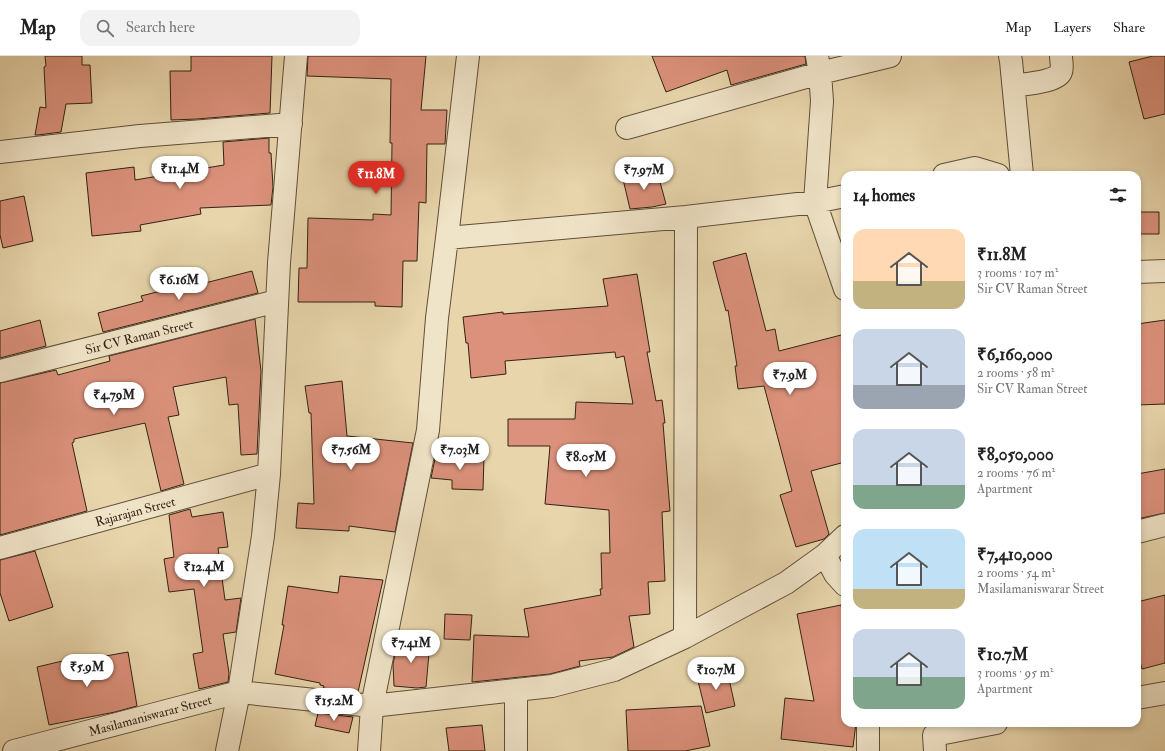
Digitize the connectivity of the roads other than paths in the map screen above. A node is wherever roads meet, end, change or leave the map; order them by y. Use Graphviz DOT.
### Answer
graph roads {
  1 [pos="296,56"];
  2 [pos="468,56"];
  3 [pos="890,56"];
  4 [pos="1010,56"];
  5 [pos="1061,56"];
  6 [pos="819,65"];
  7 [pos="1014,86"];
  8 [pos="291,124"];
  9 [pos="627,128"];
  10 [pos="0,152"];
  11 [pos="962,171"];
  12 [pos="985,171"];
  13 [pos="1022,171"];
  14 [pos="841,197"];
  15 [pos="816,202"];
  16 [pos="686,217"];
  17 [pos="448,238"];
  18 [pos="1165,271"];
  19 [pos="1141,272"];
  20 [pos="841,277"];
  21 [pos="277,301"];
  22 [pos="0,371"];
  23 [pos="269,474"];
  24 [pos="1165,525"];
  25 [pos="1141,531"];
  26 [pos="841,540"];
  27 [pos="0,548"];
  28 [pos="825,555"];
  29 [pos="841,581"];
  30 [pos="685,636"];
  31 [pos="516,690"];
  32 [pos="239,692"];
  33 [pos="1165,693"];
  34 [pos="1141,697"];
  35 [pos="372,706"];
  36 [pos="868,727"];
  37 [pos="973,727"];
  38 [pos="14,751"];
  39 [pos="227,751"];
  40 [pos="369,751"];
  41 [pos="516,751"];
  42 [pos="868,751"];
  43 [pos="935,751"];
  1 -- 8 [label="street"];
  2 -- 17 [label="street"];
  3 -- 6 [label="street"];
  4 -- 7 [label="street"];
  5 -- 7 [label="street"];
  6 -- 9 [label="street"];
  6 -- 15 [label="street"];
  7 -- 13 [label="street"];
  8 -- 10 [label="street"];
  8 -- 21 [label="street"];
  11 -- 12 [label="street"];
  14 -- 15 [label="street"];
  15 -- 16 [label="street"];
  15 -- 20 [label="street"];
  16 -- 17 [label="street"];
  16 -- 30 [label="street"];
  17 -- 35 [label="street"];
  18 -- 19 [label="street"];
  21 -- 22 [label="street, Sir CV Raman Street"];
  21 -- 23 [label="street"];
  23 -- 27 [label="street, Rajarajan Street"];
  23 -- 32 [label="street"];
  24 -- 25 [label="street"];
  26 -- 28 [label="street"];
  28 -- 29 [label="street"];
  28 -- 30 [label="street"];
  30 -- 31 [label="street"];
  31 -- 35 [label="street"];
  31 -- 41 [label="street"];
  32 -- 35 [label="street"];
  32 -- 38 [label="street, Masilamaniswarar Street"];
  32 -- 39 [label="street"];
  33 -- 34 [label="street"];
  35 -- 40 [label="street"];
  36 -- 42 [label="street"];
  37 -- 43 [label="street"];
}
